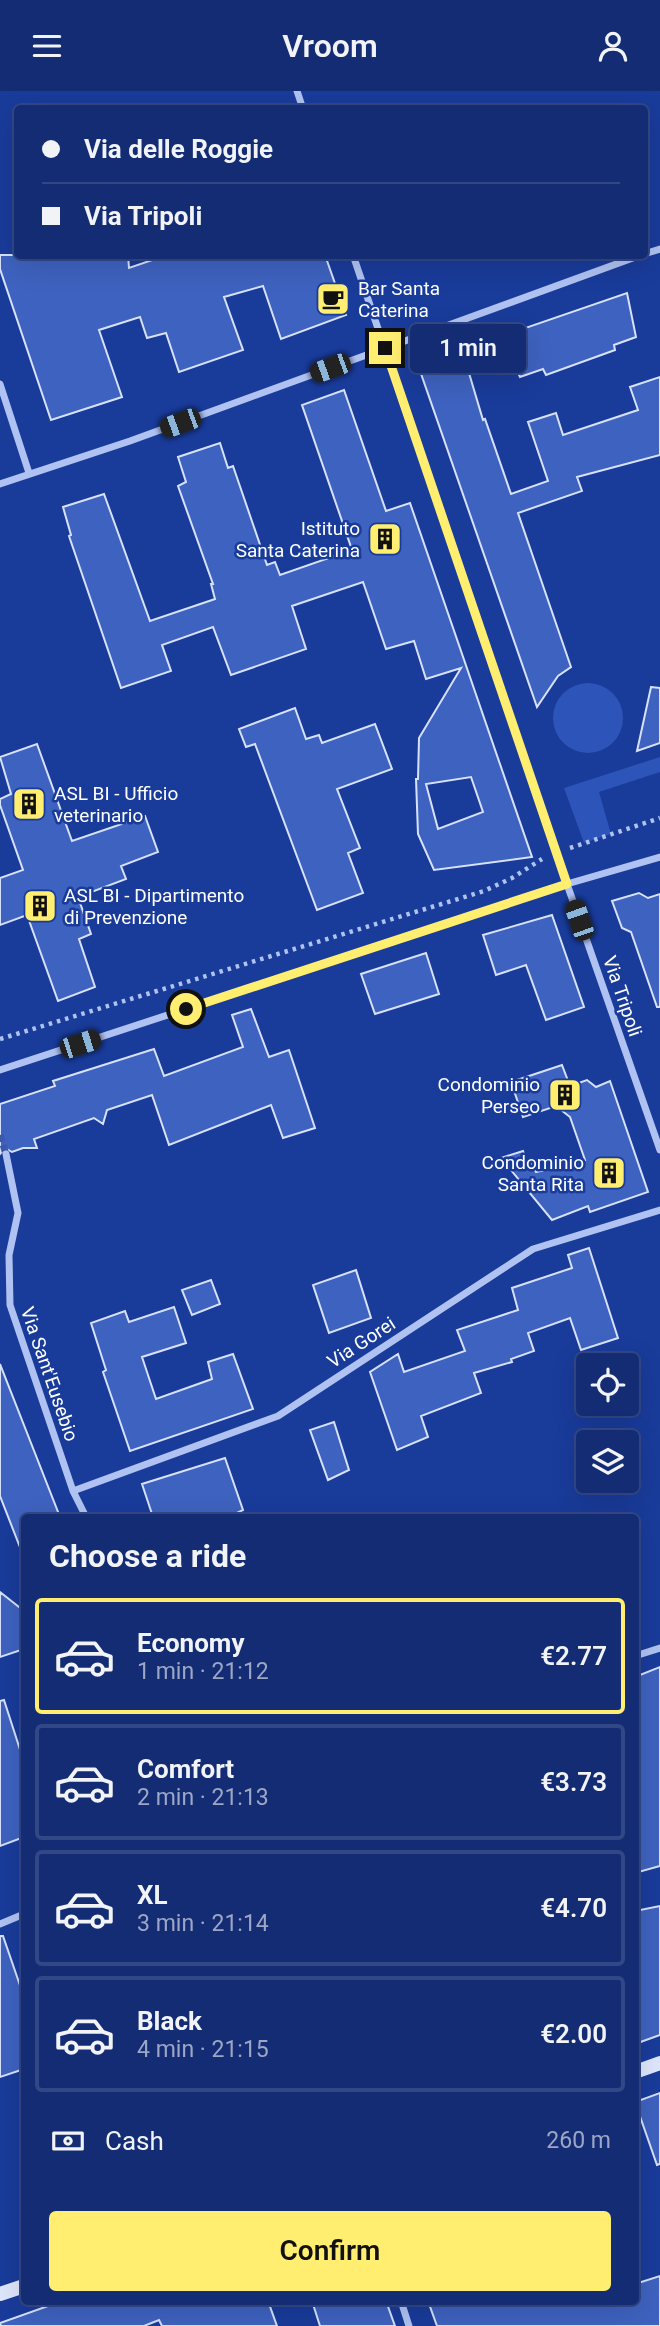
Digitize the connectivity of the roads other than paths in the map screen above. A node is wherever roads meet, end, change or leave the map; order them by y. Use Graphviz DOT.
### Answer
graph roads {
  1 [pos="354,259"];
  2 [pos="632,259"];
  3 [pos="385,348"];
  4 [pos="0,384"];
  5 [pos="29,473"];
  6 [pos="0,484"];
  7 [pos="660,857"];
  8 [pos="567,884"];
  9 [pos="0,1070"];
  10 [pos="660,1150"];
  11 [pos="6,1154"];
  12 [pos="660,1210"];
  13 [pos="73,1492"];
  14 [pos="84,1514"];
  15 [pos="660,1648"];
  16 [pos="639,1655"];
  17 [pos="21,1915"];
  18 [pos="0,1924"];
  19 [pos="660,2063"];
  20 [pos="639,2070"];
  21 [pos="21,2287"];
  22 [pos="0,2294"];
  23 [pos="402,2305"];
  24 [pos="410,2326"];
  1 -- 3 [label="street, Via Tripoli"];
  2 -- 3 [label="street"];
  3 -- 5 [label="street"];
  3 -- 8 [label="street, Via Tripoli"];
  4 -- 5 [label="street"];
  5 -- 6 [label="street"];
  7 -- 8 [label="street"];
  8 -- 9 [label="street"];
  8 -- 10 [label="street, Via Tripoli"];
  11 -- 13 [label="street, Via Sant'Eusebio"];
  12 -- 13 [label="street, Via Gorei"];
  13 -- 14 [label="street, Via Sant'Eusebio"];
  15 -- 16 [label="street"];
  17 -- 18 [label="street"];
  19 -- 20 [label="street"];
  21 -- 22 [label="street"];
  23 -- 24 [label="street"];
}
